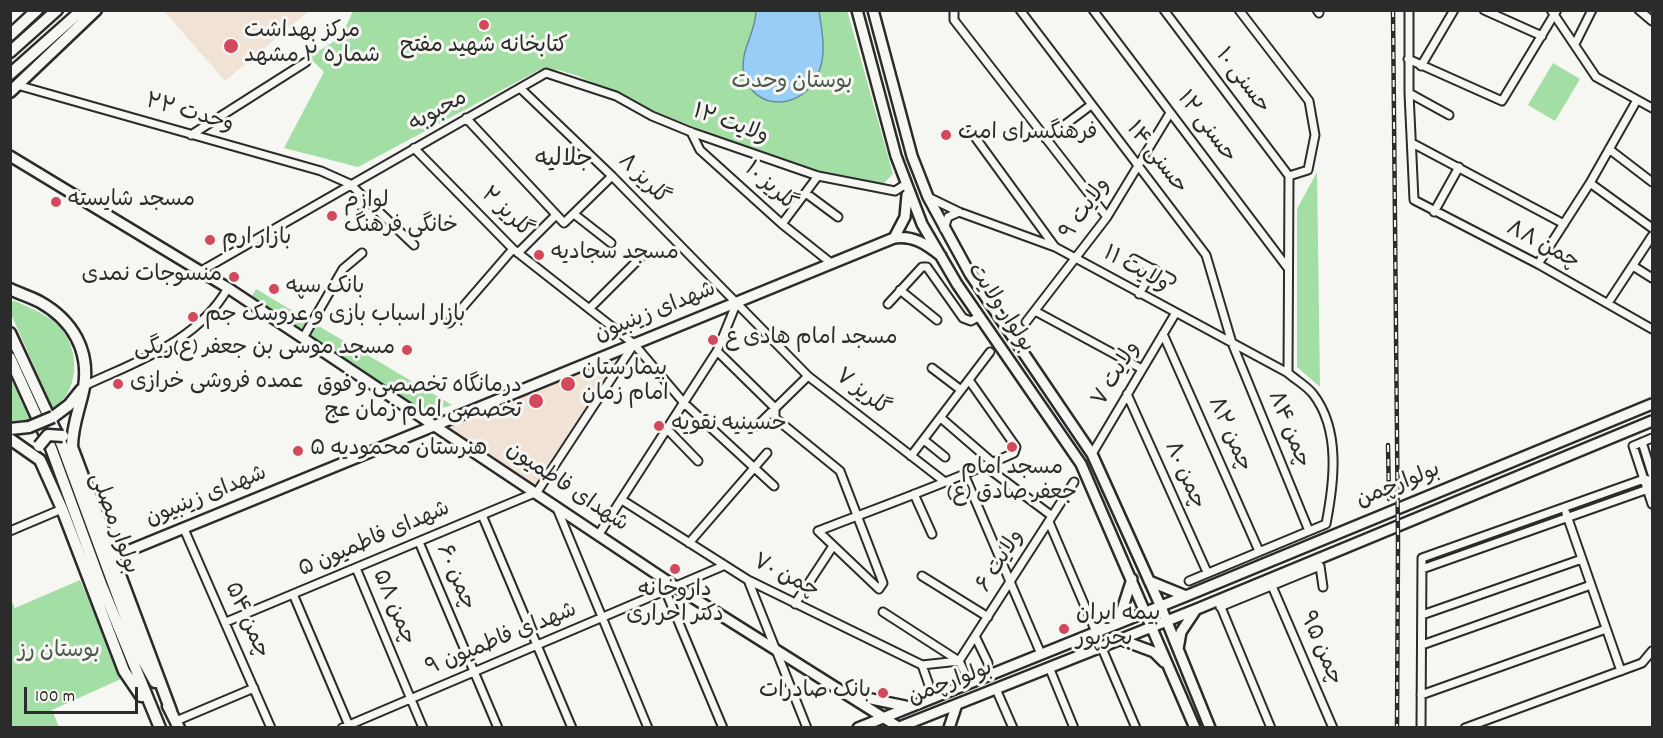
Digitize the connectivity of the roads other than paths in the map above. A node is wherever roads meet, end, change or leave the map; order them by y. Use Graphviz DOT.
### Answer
graph roads {
  1 [pos="37,10"];
  2 [pos="57,10"];
  3 [pos="82,10"];
  4 [pos="96,10"];
  5 [pos="857,10"];
  6 [pos="873,10"];
  7 [pos="954,10"];
  8 [pos="1020,10"];
  9 [pos="1093,10"];
  10 [pos="1164,10"];
  11 [pos="1239,10"];
  12 [pos="1409,10"];
  13 [pos="1454,10"];
  14 [pos="1484,10"];
  15 [pos="1592,10"];
  16 [pos="1639,10"];
  17 [pos="1554,12"];
  18 [pos="1653,21"];
  19 [pos="10,35"];
  20 [pos="1542,36"];
  21 [pos="1575,44"];
  22 [pos="10,52"];
  23 [pos="1408,59"];
  24 [pos="306,62"];
  25 [pos="1421,66"];
  26 [pos="546,73"];
  27 [pos="10,74"];
  28 [pos="14,88"];
  29 [pos="520,88"];
  30 [pos="1409,93"];
  31 [pos="1637,100"];
  32 [pos="1091,105"];
  33 [pos="1653,108"];
  34 [pos="1170,113"];
  35 [pos="1449,115"];
  36 [pos="466,118"];
  37 [pos="691,132"];
  38 [pos="972,134"];
  39 [pos="191,135"];
  40 [pos="1047,139"];
  41 [pos="1412,143"];
  42 [pos="414,148"];
  43 [pos="1609,149"];
  44 [pos="12,159"];
  45 [pos="1138,166"];
  46 [pos="1459,167"];
  47 [pos="612,176"];
  48 [pos="818,176"];
  49 [pos="1289,176"];
  50 [pos="1653,182"];
  51 [pos="1590,183"];
  52 [pos="350,184"];
  53 [pos="906,184"];
  54 [pos="807,194"];
  55 [pos="928,197"];
  56 [pos="958,212"];
  57 [pos="1434,212"];
  58 [pos="574,214"];
  59 [pos="556,215"];
  60 [pos="838,217"];
  61 [pos="1107,217"];
  62 [pos="782,224"];
  63 [pos="1564,224"];
  64 [pos="1653,228"];
  65 [pos="944,231"];
  66 [pos="1653,236"];
  67 [pos="894,238"];
  68 [pos="611,243"];
  69 [pos="414,245"];
  70 [pos="1055,247"];
  71 [pos="516,251"];
  72 [pos="362,253"];
  73 [pos="941,256"];
  74 [pos="640,258"];
  75 [pos="1076,259"];
  76 [pos="1134,259"];
  77 [pos="831,263"];
  78 [pos="1538,264"];
  79 [pos="1633,266"];
  80 [pos="1287,267"];
  81 [pos="1154,269"];
  82 [pos="201,271"];
  83 [pos="1653,278"];
  84 [pos="1171,279"];
  85 [pos="228,288"];
  86 [pos="10,289"];
  87 [pos="900,290"];
  88 [pos="1139,294"];
  89 [pos="736,302"];
  90 [pos="1608,303"];
  91 [pos="888,304"];
  92 [pos="590,308"];
  93 [pos="1035,311"];
  94 [pos="1175,314"];
  95 [pos="980,316"];
  96 [pos="937,320"];
  97 [pos="1026,322"];
  98 [pos="449,323"];
  99 [pos="1653,328"];
  100 [pos="10,333"];
  101 [pos="1163,334"];
  102 [pos="303,338"];
  103 [pos="1232,343"];
  104 [pos="634,344"];
  105 [pos="717,351"];
  106 [pos="990,352"];
  107 [pos="10,358"];
  108 [pos="932,368"];
  109 [pos="1142,369"];
  110 [pos="1288,373"];
  111 [pos="808,376"];
  112 [pos="969,380"];
  113 [pos="84,386"];
  114 [pos="961,390"];
  115 [pos="1127,394"];
  116 [pos="684,403"];
  117 [pos="1653,404"];
  118 [pos="775,408"];
  119 [pos="941,418"];
  120 [pos="1653,421"];
  121 [pos="434,426"];
  122 [pos="757,426"];
  123 [pos="10,429"];
  124 [pos="668,430"];
  125 [pos="1653,438"];
  126 [pos="10,439"];
  127 [pos="924,440"];
  128 [pos="1642,442"];
  129 [pos="72,447"];
  130 [pos="767,453"];
  131 [pos="1092,454"];
  132 [pos="911,456"];
  133 [pos="945,457"];
  134 [pos="40,460"];
  135 [pos="698,461"];
  136 [pos="993,463"];
  137 [pos="985,466"];
  138 [pos="754,468"];
  139 [pos="964,474"];
  140 [pos="1653,474"];
  141 [pos="1644,480"];
  142 [pos="945,482"];
  143 [pos="1074,482"];
  144 [pos="1651,485"];
  145 [pos="774,486"];
  146 [pos="537,492"];
  147 [pos="914,494"];
  148 [pos="622,500"];
  149 [pos="555,504"];
  150 [pos="1653,504"];
  151 [pos="1564,508"];
  152 [pos="62,509"];
  153 [pos="482,515"];
  154 [pos="858,516"];
  155 [pos="1568,517"];
  156 [pos="1050,519"];
  157 [pos="184,529"];
  158 [pos="10,531"];
  159 [pos="1309,531"];
  160 [pos="599,534"];
  161 [pos="932,534"];
  162 [pos="419,542"];
  163 [pos="689,543"];
  164 [pos="833,546"];
  165 [pos="1259,551"];
  166 [pos="113,557"];
  167 [pos="1582,559"];
  168 [pos="723,566"];
  169 [pos="356,568"];
  170 [pos="1422,569"];
  171 [pos="1207,572"];
  172 [pos="922,576"];
  173 [pos="1132,579"];
  174 [pos="748,580"];
  175 [pos="1149,581"];
  176 [pos="1189,581"];
  177 [pos="1010,582"];
  178 [pos="1591,585"];
  179 [pos="1272,586"];
  180 [pos="676,587"];
  181 [pos="1323,587"];
  182 [pos="666,591"];
  183 [pos="293,594"];
  184 [pos="1186,596"];
  185 [pos="1219,603"];
  186 [pos="795,604"];
  187 [pos="1161,607"];
  188 [pos="1197,609"];
  189 [pos="883,612"];
  190 [pos="1145,613"];
  191 [pos="1422,615"];
  192 [pos="988,617"];
  193 [pos="602,619"];
  194 [pos="1166,621"];
  195 [pos="226,622"];
  196 [pos="1150,626"];
  197 [pos="1106,628"];
  198 [pos="1606,629"];
  199 [pos="1096,632"];
  200 [pos="976,638"];
  201 [pos="1119,639"];
  202 [pos="538,645"];
  203 [pos="1422,645"];
  204 [pos="1101,646"];
  205 [pos="776,648"];
  206 [pos="1178,650"];
  207 [pos="1653,651"];
  208 [pos="1041,654"];
  209 [pos="959,661"];
  210 [pos="988,663"];
  211 [pos="922,665"];
  212 [pos="1168,665"];
  213 [pos="1049,667"];
  214 [pos="474,671"];
  215 [pos="964,671"];
  216 [pos="1621,671"];
  217 [pos="929,684"];
  218 [pos="254,688"];
  219 [pos="996,689"];
  220 [pos="845,691"];
  221 [pos="1421,695"];
  222 [pos="411,698"];
  223 [pos="957,704"];
  224 [pos="910,707"];
  225 [pos="884,717"];
  226 [pos="175,720"];
  227 [pos="157,722"];
  228 [pos="347,726"];
  229 [pos="898,727"];
  230 [pos="271,728"];
  231 [pos="423,728"];
  232 [pos="498,728"];
  233 [pos="572,728"];
  234 [pos="648,728"];
  235 [pos="723,728"];
  236 [pos="807,728"];
  237 [pos="858,728"];
  238 [pos="949,728"];
  239 [pos="1012,728"];
  240 [pos="1074,728"];
  241 [pos="1136,728"];
  242 [pos="1195,728"];
  243 [pos="1210,728"];
  244 [pos="1271,728"];
  245 [pos="1333,728"];
  246 [pos="1421,728"];
  247 [pos="1465,728"];
  1 -- 19 [label="main road"];
  2 -- 22 [label="main road"];
  3 -- 27 [label="main road"];
  4 -- 28 [label="main road"];
  5 -- 53 [label="main road, بولوار ولایت"];
  6 -- 55 [label="main road, بولوار ولایت"];
  7 -- 40 [label="street"];
  8 -- 32 [label="street, حسنی ۱۴"];
  9 -- 34 [label="street, حسنی ۱۲"];
  10 -- 49 [label="street, حسنی ۱۰"];
  11 -- 49 [label="street"];
  12 -- 23 [label="street"];
  13 -- 25 [label="street"];
  14 -- 20 [label="street"];
  15 -- 21 [label="street"];
  16 -- 18 [label="street"];
  17 -- 20 [label="street"];
  17 -- 21 [label="street"];
  20 -- 25 [label="street"];
  21 -- 31 [label="street"];
  23 -- 25 [label="street"];
  23 -- 30 [label="street"];
  24 -- 39 [label="street"];
  26 -- 29 [label="street, محبوبه"];
  26 -- 37 [label="street, ولایت ۱۲"];
  28 -- 39 [label="street, وحدت ۲۲"];
  29 -- 36 [label="street, محبوبه"];
  29 -- 47 [label="street, گلریز ۸"];
  30 -- 35 [label="street"];
  30 -- 41 [label="street"];
  31 -- 33 [label="street"];
  31 -- 43 [label="street"];
  32 -- 40 [label="street"];
  32 -- 45 [label="street, حسنی ۱۴"];
  34 -- 45 [label="street, ولایت ۹"];
  34 -- 80 [label="street, حسنی ۱۲"];
  36 -- 42 [label="street, محبوبه"];
  36 -- 59 [label="street"];
  37 -- 48 [label="street, ولایت ۱۲"];
  37 -- 62 [label="street, گلریز ۱۰"];
  38 -- 70 [label="street"];
  39 -- 52 [label="street, وحدت ۲۲"];
  40 -- 61 [label="street"];
  41 -- 46 [label="street"];
  41 -- 57 [label="street, چمن ۸۸"];
  42 -- 52 [label="street, محبوبه"];
  42 -- 71 [label="street, گلریز ۲"];
  43 -- 50 [label="street"];
  43 -- 51 [label="street"];
  44 -- 82 [label="main road, شهدای فاطمیون"];
  45 -- 61 [label="street, ولایت ۹"];
  45 -- 103 [label="street, حسنی ۱۴"];
  46 -- 57 [label="street"];
  46 -- 63 [label="street"];
  47 -- 58 [label="street"];
  47 -- 89 [label="street, گلریز ۸"];
  48 -- 53 [label="street, ولایت ۱۲"];
  48 -- 54 [label="street"];
  49 -- 80 [label="street"];
  51 -- 63 [label="street"];
  51 -- 64 [label="street"];
  52 -- 69 [label="street, وحدت ۲۲"];
  52 -- 82 [label="street, محبوبه"];
  53 -- 67 [label="main road"];
  53 -- 73 [label="main road, بولوار ولایت"];
  54 -- 60 [label="street"];
  54 -- 62 [label="street"];
  55 -- 56 [label="street, ولایت ۱۱"];
  55 -- 65 [label="main road, بولوار ولایت"];
  56 -- 65 [label="street"];
  56 -- 70 [label="street, ولایت ۱۱"];
  57 -- 78 [label="street, چمن ۸۸"];
  58 -- 59 [label="street"];
  58 -- 68 [label="street"];
  59 -- 71 [label="street"];
  61 -- 75 [label="street, ولایت ۹"];
  62 -- 77 [label="street, گلریز ۱۰"];
  63 -- 78 [label="street"];
  65 -- 131 [label="main road, بولوار ولایت"];
  66 -- 79 [label="street"];
  67 -- 73 [label="main road"];
  67 -- 77 [label="main road, شهدای زینبیون"];
  70 -- 75 [label="street, ولایت ۱۱"];
  71 -- 92 [label="street, گلریز ۲"];
  71 -- 98 [label="street"];
  72 -- 102 [label="street"];
  73 -- 95 [label="main road, بولوار ولایت"];
  74 -- 92 [label="street"];
  75 -- 88 [label="street, ولایت ۱۱"];
  75 -- 93 [label="street, ولایت ۹"];
  76 -- 81 [label="street"];
  77 -- 89 [label="main road, شهدای زینبیون"];
  78 -- 90 [label="street, چمن ۸۸"];
  79 -- 83 [label="street"];
  79 -- 90 [label="street"];
  80 -- 110 [label="street"];
  81 -- 84 [label="street"];
  81 -- 88 [label="street"];
  82 -- 85 [label="main road, شهدای فاطمیون"];
  85 -- 102 [label="main road, شهدای فاطمیون"];
  85 -- 113 [label="street"];
  86 -- 113 [label="main road"];
  87 -- 91 [label="street"];
  87 -- 95 [label="street"];
  87 -- 96 [label="street"];
  88 -- 94 [label="street, ولایت ۱۱"];
  89 -- 104 [label="main road, شهدای زینبیون"];
  89 -- 105 [label="street"];
  89 -- 111 [label="street, گلریز ۷"];
  90 -- 99 [label="street, چمن ۸۸"];
  92 -- 104 [label="street, گلریز ۲"];
  93 -- 97 [label="street, ولایت ۹"];
  93 -- 109 [label="street"];
  94 -- 101 [label="street, ولایت ۷"];
  94 -- 103 [label="street, ولایت ۱۱"];
  95 -- 173 [label="main road, بولوار ولایت"];
  100 -- 226 [label="main road, بولوار مصلی"];
  101 -- 109 [label="street, ولایت ۷"];
  101 -- 165 [label="street, چمن ۸۲"];
  102 -- 121 [label="main road, شهدای فاطمیون"];
  103 -- 110 [label="street, ولایت ۱۱"];
  103 -- 159 [label="street, چمن ۸۴"];
  104 -- 116 [label="street, گلریز ۲"];
  104 -- 121 [label="main road, شهدای زینبیون"];
  104 -- 146 [label="street"];
  105 -- 116 [label="street"];
  105 -- 118 [label="street"];
  106 -- 112 [label="street"];
  107 -- 227 [label="main road, بولوار مصلی"];
  108 -- 114 [label="street"];
  109 -- 115 [label="street, ولایت ۷"];
  110 -- 159 [label="street, ولایت ۱۱"];
  111 -- 118 [label="street"];
  111 -- 132 [label="street, گلریز ۷"];
  112 -- 114 [label="street"];
  112 -- 136 [label="street"];
  113 -- 123 [label="main road, bridge"];
  113 -- 129 [label="main road"];
  114 -- 119 [label="street"];
  115 -- 131 [label="street, ولایت ۷"];
  115 -- 171 [label="street, چمن ۸۰"];
  116 -- 124 [label="street"];
  116 -- 138 [label="street, گلریز ۲"];
  117 -- 184 [label="main road, بولوارچمن"];
  118 -- 122 [label="street"];
  118 -- 154 [label="street"];
  119 -- 127 [label="street"];
  119 -- 136 [label="street"];
  120 -- 185 [label="main road, بولوارچمن"];
  121 -- 146 [label="main road, شهدای فاطمیون"];
  121 -- 157 [label="main road, شهدای زینبیون"];
  124 -- 135 [label="street"];
  124 -- 148 [label="street"];
  125 -- 128 [label="street"];
  126 -- 134 [label="main road"];
  127 -- 132 [label="street"];
  127 -- 133 [label="street"];
  128 -- 140 [label="street"];
  128 -- 141 [label="street"];
  129 -- 134 [label="main road, bridge"];
  129 -- 166 [label="main road"];
  130 -- 138 [label="street"];
  131 -- 175 [label="main road, بولوار ولایت"];
  132 -- 142 [label="street, گلریز ۷"];
  134 -- 152 [label="main road"];
  136 -- 137 [label="street"];
  137 -- 139 [label="street"];
  137 -- 156 [label="street"];
  138 -- 145 [label="street, گلریز ۲"];
  138 -- 163 [label="street"];
  139 -- 142 [label="street"];
  139 -- 177 [label="street"];
  141 -- 144 [label="street"];
  141 -- 151 [label="street"];
  142 -- 147 [label="street"];
  143 -- 156 [label="street, ولایت ۶"];
  144 -- 150 [label="street"];
  144 -- 155 [label="street"];
  146 -- 149 [label="main road, شهدای فاطمیون"];
  146 -- 153 [label="street, شهدای فاطمیون ۵"];
  147 -- 154 [label="street"];
  147 -- 161 [label="street"];
  148 -- 160 [label="street"];
  148 -- 163 [label="street, چمن ۷۰"];
  149 -- 160 [label="main road, شهدای فاطمیون"];
  149 -- 193 [label="street"];
  151 -- 155 [label="street"];
  151 -- 170 [label="street"];
  152 -- 158 [label="street"];
  152 -- 227 [label="main road"];
  153 -- 162 [label="street, شهدای فاطمیون ۵"];
  153 -- 202 [label="street"];
  154 -- 164 [label="street"];
  154 -- 164 [label="street"];
  155 -- 167 [label="street"];
  155 -- 170 [label="street"];
  156 -- 177 [label="street, ولایت ۶"];
  156 -- 199 [label="street"];
  157 -- 166 [label="main road, شهدای زینبیون"];
  157 -- 195 [label="street, چمن ۵۴"];
  159 -- 165 [label="street"];
  160 -- 180 [label="main road, شهدای فاطمیون"];
  162 -- 169 [label="street, شهدای فاطمیون ۵"];
  162 -- 214 [label="street, چمن ۶۰"];
  163 -- 168 [label="street, چمن ۷۰"];
  164 -- 186 [label="street"];
  165 -- 171 [label="street"];
  166 -- 226 [label="main road"];
  167 -- 178 [label="street"];
  167 -- 191 [label="street"];
  168 -- 174 [label="street, چمن ۷۰"];
  168 -- 180 [label="street, شهدای فاطمیون ۹"];
  169 -- 183 [label="street, شهدای فاطمیون ۵"];
  169 -- 222 [label="street, چمن ۵۸"];
  170 -- 191 [label="street"];
  171 -- 176 [label="street"];
  172 -- 192 [label="street"];
  173 -- 190 [label="main road, بولوار ولایت"];
  173 -- 197 [label="main road"];
  174 -- 186 [label="street, چمن ۷۰"];
  174 -- 205 [label="street"];
  175 -- 184 [label="main road"];
  175 -- 187 [label="main road, بولوار ولایت"];
  177 -- 192 [label="street, ولایت ۶"];
  177 -- 208 [label="street"];
  178 -- 198 [label="street"];
  178 -- 203 [label="street"];
  179 -- 181 [label="street"];
  179 -- 185 [label="street"];
  179 -- 245 [label="street, چمن ۹۵"];
  180 -- 182 [label="street, شهدای فاطمیون ۹"];
  180 -- 205 [label="main road, شهدای فاطمیون"];
  182 -- 193 [label="street, شهدای فاطمیون ۹"];
  182 -- 235 [label="street"];
  183 -- 195 [label="street, شهدای فاطمیون ۵"];
  183 -- 228 [label="street"];
  184 -- 187 [label="main road, بولوارچمن"];
  185 -- 188 [label="main road, بولوارچمن"];
  185 -- 244 [label="street"];
  186 -- 211 [label="street, چمن ۷۰"];
  187 -- 190 [label="main road, بولوارچمن"];
  187 -- 194 [label="main road, بولوار ولایت"];
  188 -- 194 [label="main road, بولوارچمن"];
  188 -- 206 [label="main road"];
  189 -- 209 [label="street"];
  190 -- 196 [label="main road, بولوار ولایت"];
  190 -- 197 [label="main road, بولوارچمن"];
  191 -- 203 [label="street"];
  192 -- 200 [label="street, ولایت ۶"];
  193 -- 202 [label="street, شهدای فاطمیون ۹"];
  193 -- 234 [label="street"];
  194 -- 196 [label="main road, بولوارچمن"];
  194 -- 206 [label="main road"];
  195 -- 218 [label="street, چمن ۵۴"];
  196 -- 201 [label="main road, بولوارچمن"];
  196 -- 212 [label="main road"];
  197 -- 199 [label="main road, بولوارچمن"];
  198 -- 216 [label="street"];
  198 -- 221 [label="street"];
  199 -- 208 [label="main road, بولوارچمن"];
  200 -- 209 [label="street, ولایت ۶"];
  200 -- 210 [label="street"];
  201 -- 204 [label="main road, بولوارچمن"];
  201 -- 212 [label="main road"];
  202 -- 214 [label="street, شهدای فاطمیون ۹"];
  202 -- 233 [label="street"];
  203 -- 221 [label="street"];
  204 -- 213 [label="main road, بولوارچمن"];
  204 -- 241 [label="street"];
  205 -- 220 [label="main road, شهدای فاطمیون"];
  205 -- 236 [label="street"];
  206 -- 243 [label="main road"];
  207 -- 216 [label="street"];
  208 -- 224 [label="main road, بولوارچمن"];
  209 -- 211 [label="street"];
  209 -- 215 [label="street"];
  211 -- 217 [label="street"];
  212 -- 242 [label="main road"];
  213 -- 219 [label="main road, بولوارچمن"];
  213 -- 240 [label="street"];
  214 -- 222 [label="street, شهدای فاطمیون ۹"];
  214 -- 232 [label="street, چمن ۶۰"];
  216 -- 247 [label="street"];
  218 -- 226 [label="street"];
  218 -- 230 [label="street, چمن ۵۴"];
  219 -- 223 [label="main road, بولوارچمن"];
  219 -- 239 [label="street"];
  220 -- 224 [label="main road"];
  220 -- 225 [label="main road, شهدای فاطمیون"];
  221 -- 246 [label="street"];
  222 -- 228 [label="street, شهدای فاطمیون ۹"];
  222 -- 231 [label="street, چمن ۵۸"];
  223 -- 229 [label="main road, بولوارچمن"];
  223 -- 238 [label="main road"];
  224 -- 225 [label="main road, بولوارچمن"];
  225 -- 229 [label="main road, شهدای فاطمیون"];
  225 -- 237 [label="main road, بولوارچمن"];
}
